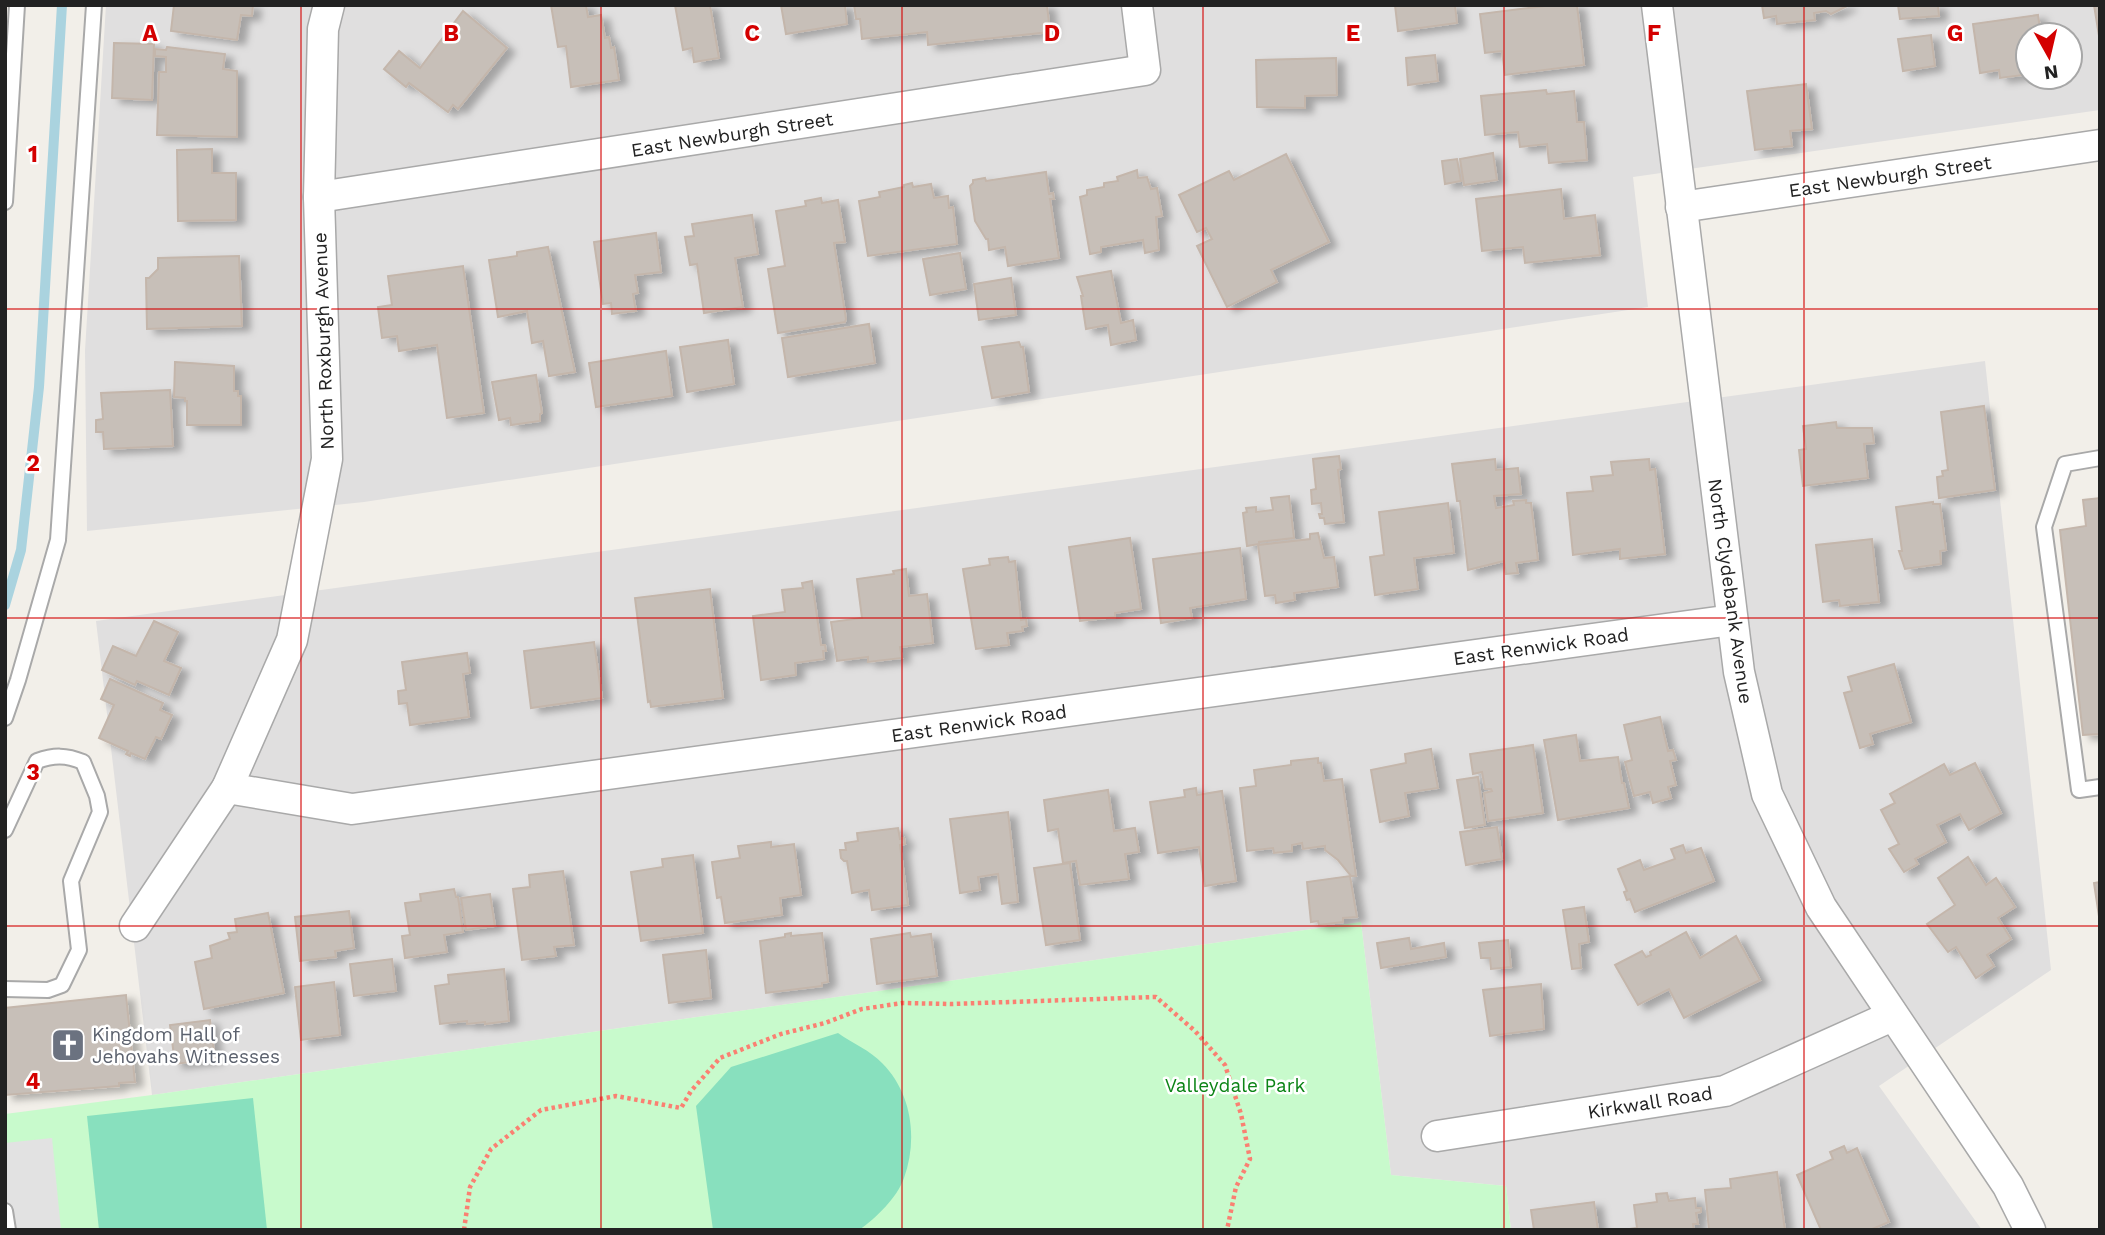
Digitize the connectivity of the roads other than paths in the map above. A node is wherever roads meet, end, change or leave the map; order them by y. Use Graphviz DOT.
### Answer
graph roads {
  1 [pos="17,5"];
  2 [pos="94,5"];
  3 [pos="329,5"];
  4 [pos="1137,5"];
  5 [pos="1657,5"];
  6 [pos="2100,145"];
  7 [pos="319,197"];
  8 [pos="5,202"];
  9 [pos="1681,207"];
  10 [pos="2100,458"];
  11 [pos="1732,620"];
  12 [pos="5,718"];
  13 [pos="2100,787"];
  14 [pos="227,788"];
  15 [pos="5,830"];
  16 [pos="135,926"];
  17 [pos="5,989"];
  18 [pos="1892,1016"];
  19 [pos="1437,1136"];
  20 [pos="5,1211"];
  21 [pos="8,1230"];
  22 [pos="2030,1230"];
  1 -- 8 [label="lane"];
  2 -- 12 [label="lane"];
  3 -- 7 [label="street, North Roxburgh Avenue"];
  4 -- 7 [label="street, East Newburgh Street"];
  5 -- 9 [label="street, North Clydebank Avenue"];
  6 -- 9 [label="street, East Newburgh Street"];
  7 -- 14 [label="street, North Roxburgh Avenue"];
  9 -- 11 [label="street, North Clydebank Avenue"];
  10 -- 13 [label="lane"];
  11 -- 14 [label="street, East Renwick Road"];
  11 -- 18 [label="street, North Clydebank Avenue"];
  14 -- 16 [label="street, North Roxburgh Avenue"];
  15 -- 17 [label="lane"];
  18 -- 19 [label="street, Kirkwall Road"];
  18 -- 22 [label="street, North Clydebank Avenue"];
  20 -- 21 [label="lane"];
}
